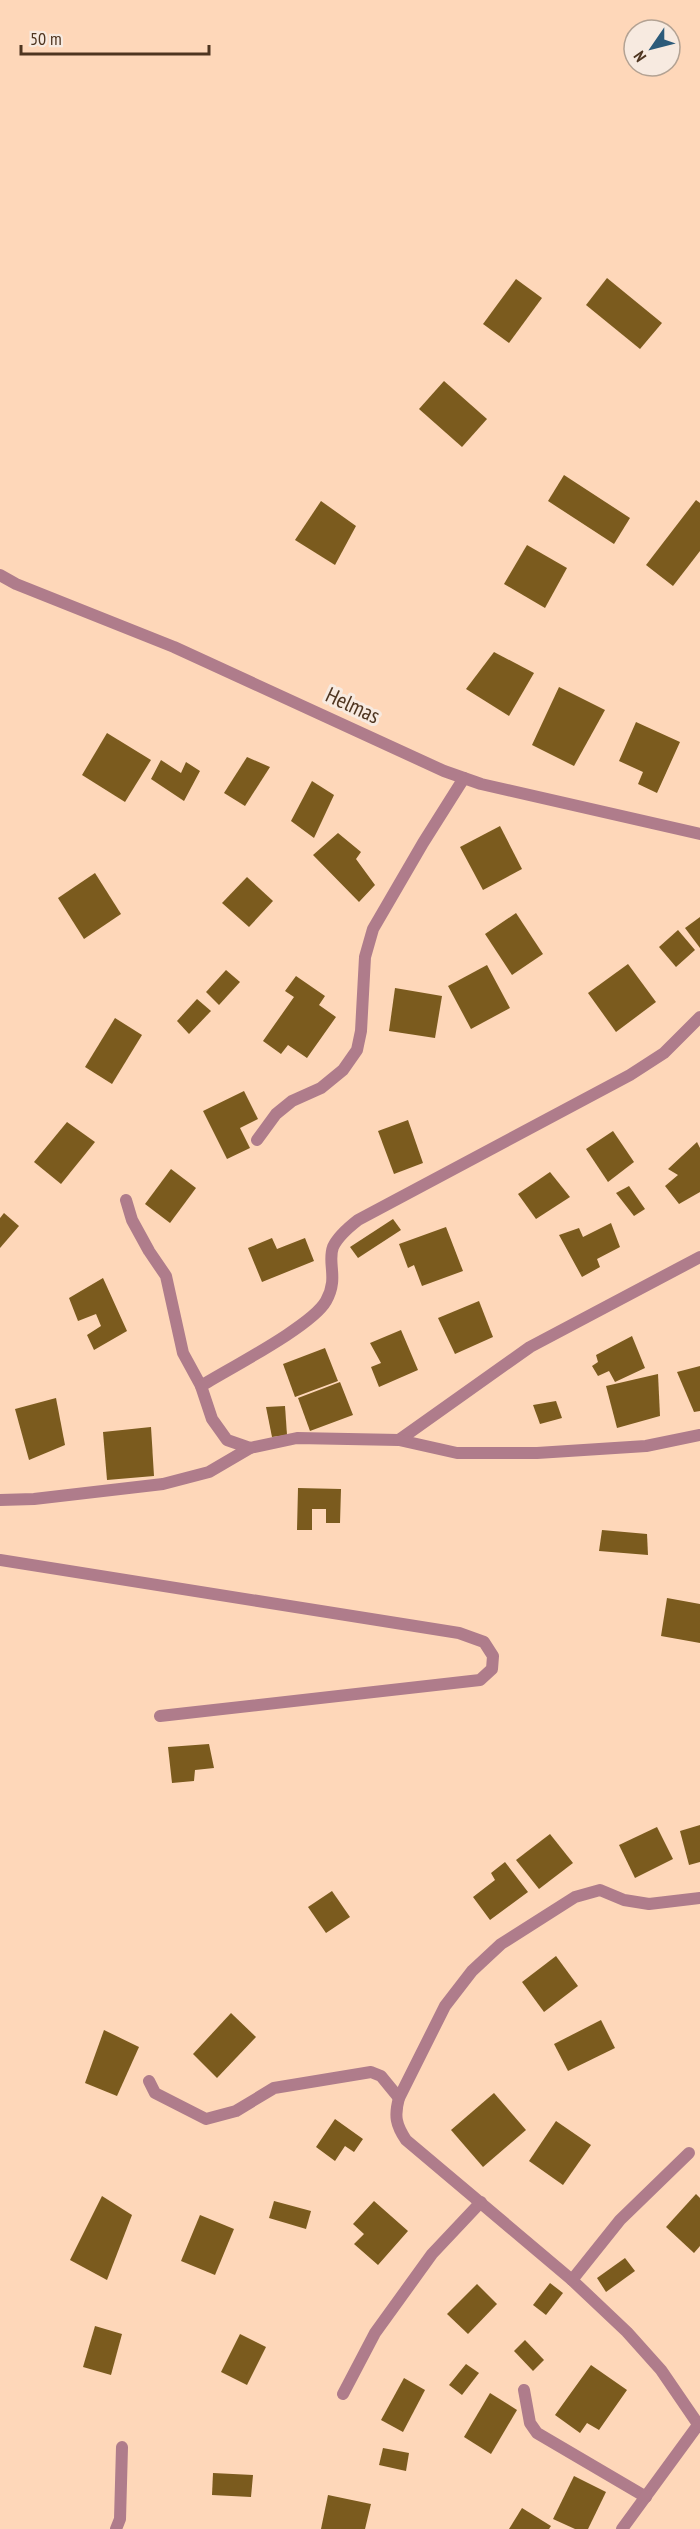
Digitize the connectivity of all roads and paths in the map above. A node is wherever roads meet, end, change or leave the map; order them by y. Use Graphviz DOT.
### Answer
graph roads {
  1 [pos="0,575"];
  2 [pos="464,778"];
  3 [pos="700,834"];
  4 [pos="700,1017"];
  5 [pos="257,1140"];
  6 [pos="126,1200"];
  7 [pos="700,1257"];
  8 [pos="201,1386"];
  9 [pos="700,1435"];
  10 [pos="399,1440"];
  11 [pos="250,1448"];
  12 [pos="0,1500"];
  13 [pos="0,1560"];
  14 [pos="160,1716"];
  15 [pos="700,1898"];
  16 [pos="148,2081"];
  17 [pos="399,2098"];
  18 [pos="689,2153"];
  19 [pos="482,2202"];
  20 [pos="572,2280"];
  21 [pos="524,2390"];
  22 [pos="343,2394"];
  23 [pos="699,2426"];
  24 [pos="122,2447"];
  25 [pos="646,2498"];
  26 [pos="116,2529"];
  27 [pos="622,2529"];
  1 -- 2 [label="street, Helmas"];
  2 -- 3 [label="street, Helmas"];
  2 -- 5 [label="street"];
  4 -- 8 [label="street"];
  6 -- 8 [label="street"];
  7 -- 10 [label="street"];
  8 -- 11 [label="street"];
  9 -- 10 [label="street"];
  10 -- 11 [label="street"];
  11 -- 12 [label="street"];
  13 -- 14 [label="street"];
  15 -- 17 [label="street"];
  16 -- 17 [label="street"];
  17 -- 19 [label="street"];
  18 -- 20 [label="street"];
  19 -- 20 [label="street"];
  19 -- 22 [label="street"];
  20 -- 23 [label="street"];
  21 -- 25 [label="street"];
  23 -- 25 [label="street"];
  24 -- 26 [label="street"];
  25 -- 27 [label="street"];
}
